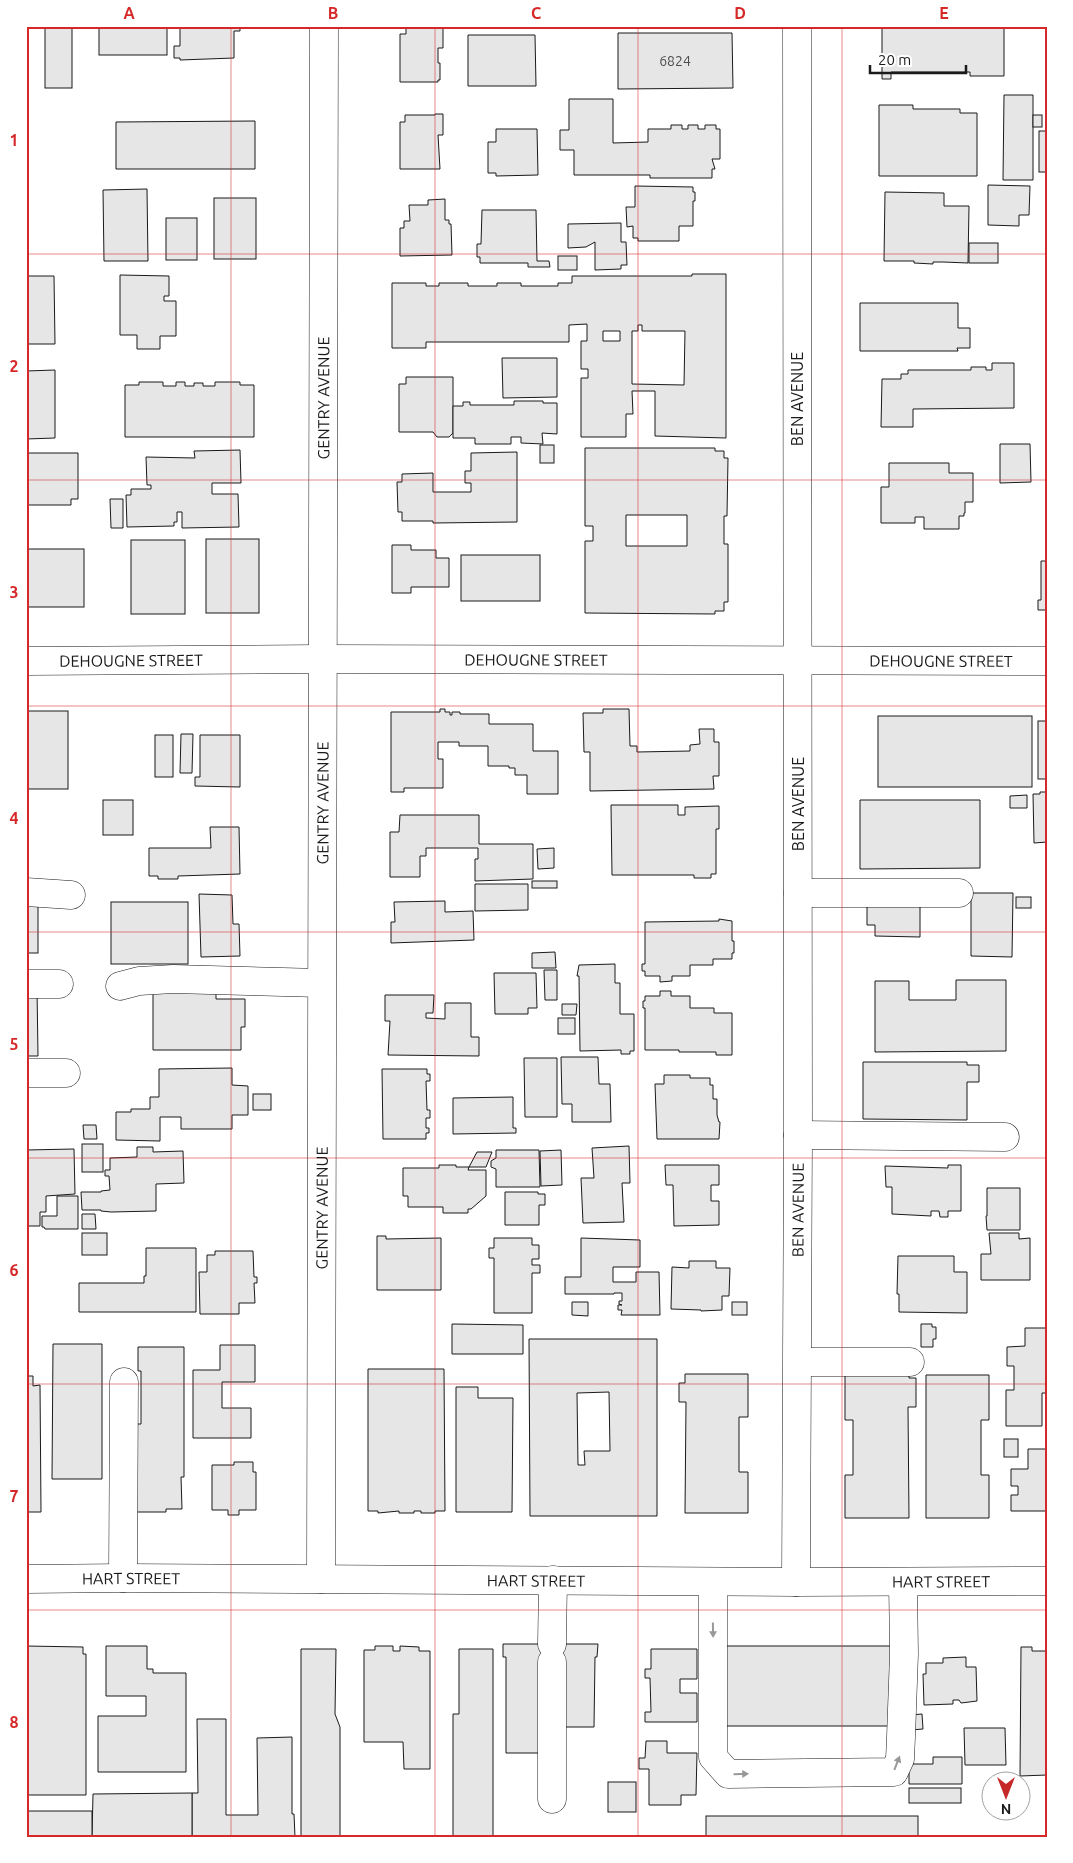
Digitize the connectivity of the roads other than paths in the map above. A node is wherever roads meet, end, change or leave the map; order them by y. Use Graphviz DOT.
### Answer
graph roads {
  1 [pos="324,26"];
  2 [pos="797,26"];
  3 [pos="321,659"];
  4 [pos="798,660"];
  5 [pos="26,661"];
  6 [pos="1047,661"];
  7 [pos="26,892"];
  8 [pos="798,892"];
  9 [pos="959,893"];
  10 [pos="71,895"];
  11 [pos="321,983"];
  12 [pos="26,984"];
  13 [pos="59,984"];
  14 [pos="120,986"];
  15 [pos="26,1073"];
  16 [pos="66,1073"];
  17 [pos="798,1135"];
  18 [pos="1005,1138"];
  19 [pos="798,1362"];
  20 [pos="910,1362"];
  21 [pos="118,1384"];
  22 [pos="116,1578"];
  23 [pos="26,1579"];
  24 [pos="321,1580"];
  25 [pos="553,1580"];
  26 [pos="1047,1581"];
  27 [pos="712,1582"];
  28 [pos="796,1582"];
  29 [pos="903,1582"];
  30 [pos="552,1799"];
  1 -- 3 [label="street, GENTRY AVENUE"];
  2 -- 4 [label="street, BEN AVENUE"];
  3 -- 4 [label="street, DEHOUGNE STREET"];
  3 -- 5 [label="street, DEHOUGNE STREET"];
  3 -- 11 [label="street, GENTRY AVENUE"];
  4 -- 6 [label="street, DEHOUGNE STREET"];
  4 -- 8 [label="street, BEN AVENUE"];
  7 -- 10 [label="street"];
  8 -- 9 [label="street"];
  8 -- 17 [label="street, BEN AVENUE"];
  11 -- 14 [label="street"];
  11 -- 24 [label="street, GENTRY AVENUE"];
  12 -- 13 [label="street"];
  15 -- 16 [label="street"];
  17 -- 18 [label="street"];
  17 -- 19 [label="street, BEN AVENUE"];
  19 -- 20 [label="street"];
  19 -- 28 [label="street, BEN AVENUE"];
  21 -- 22 [label="street"];
  22 -- 23 [label="street, HART STREET"];
  22 -- 24 [label="street, HART STREET"];
  24 -- 25 [label="street, HART STREET"];
  25 -- 27 [label="street, HART STREET"];
  25 -- 30 [label="street"];
  26 -- 29 [label="street, HART STREET"];
  27 -- 28 [label="street, HART STREET"];
  27 -- 29 [label="street, one-way"];
  28 -- 29 [label="street, HART STREET"];
}
